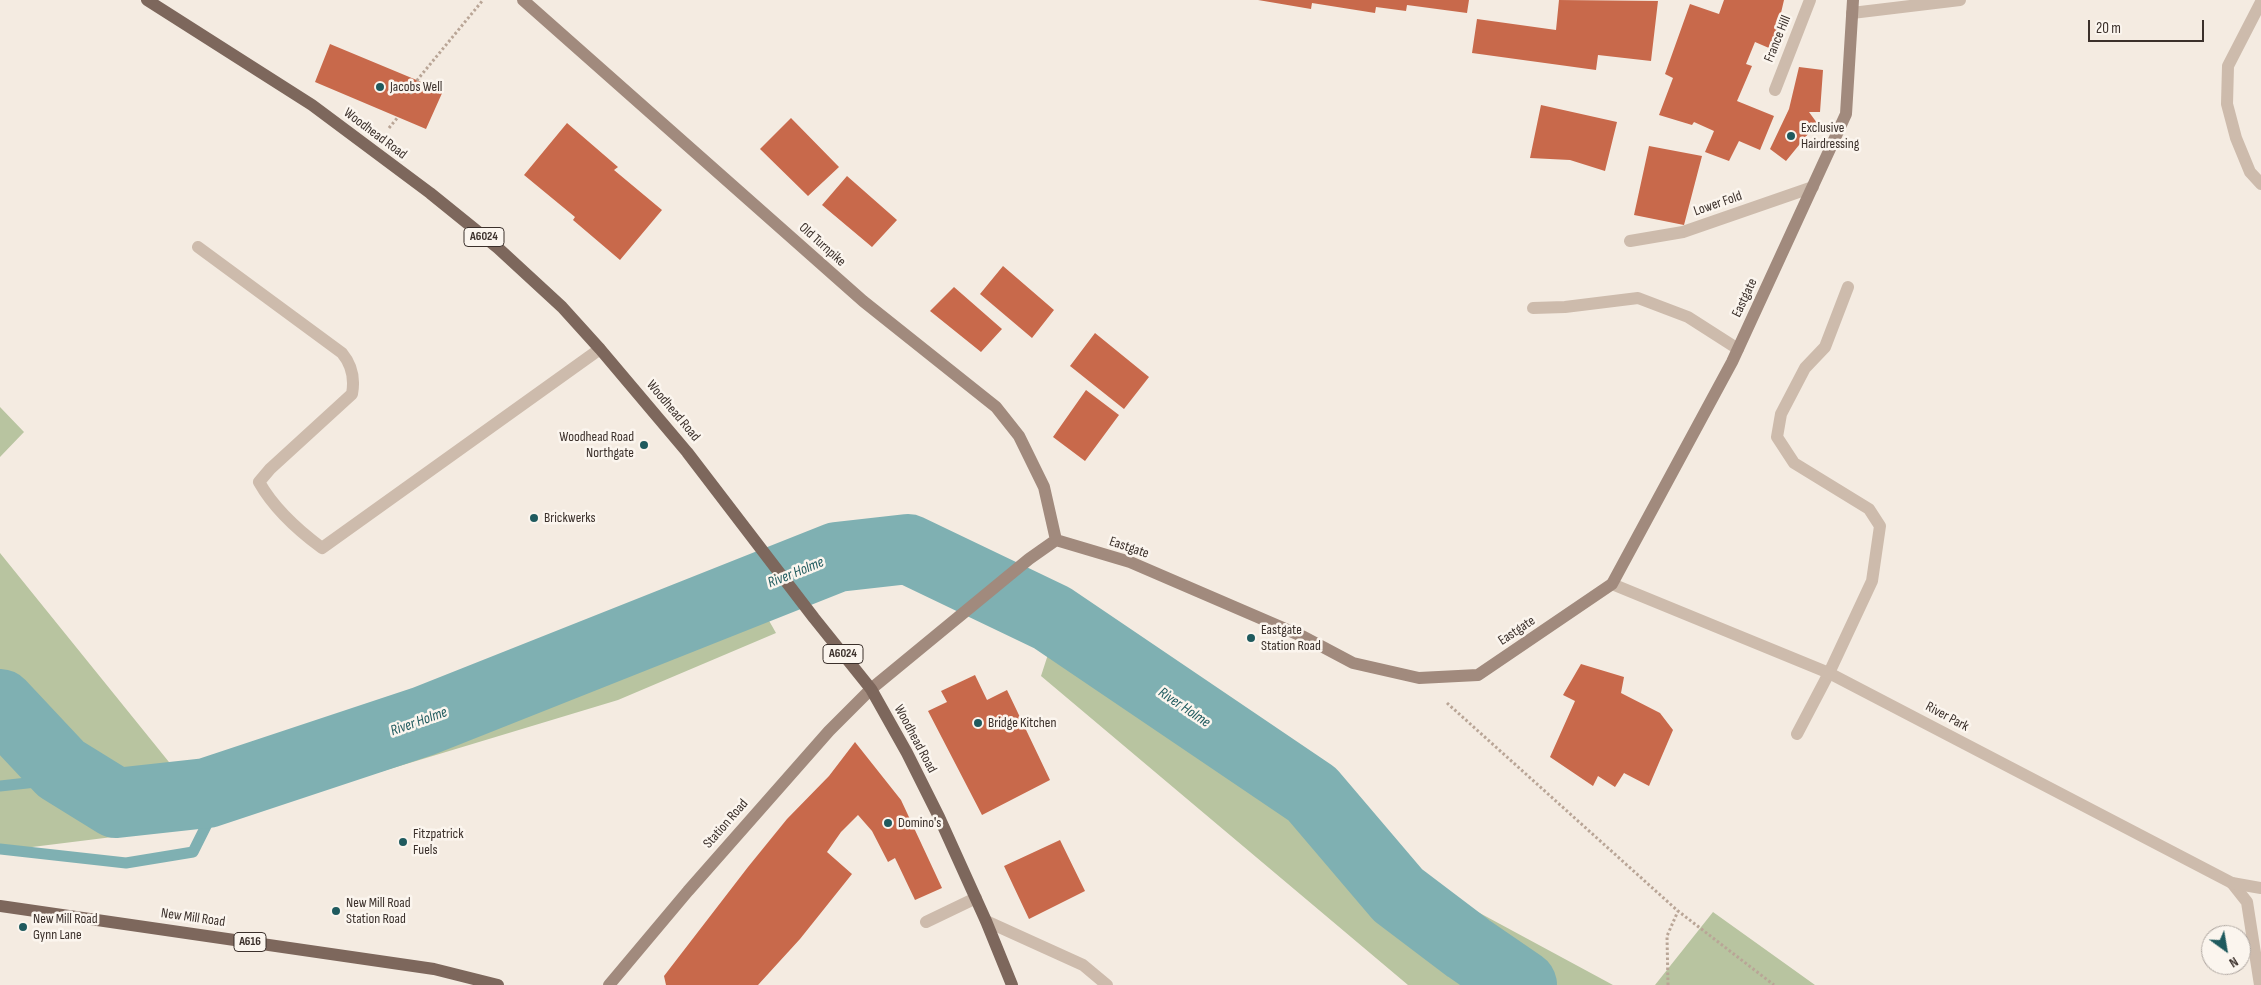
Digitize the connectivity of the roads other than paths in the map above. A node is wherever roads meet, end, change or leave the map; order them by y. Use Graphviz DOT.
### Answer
graph roads {
  1 [pos="147,0"];
  2 [pos="523,0"];
  3 [pos="1810,0"];
  4 [pos="1853,0"];
  5 [pos="1960,0"];
  6 [pos="2261,2"];
  7 [pos="1852,13"];
  8 [pos="1775,90"];
  9 [pos="2261,184"];
  10 [pos="1813,188"];
  11 [pos="1630,241"];
  12 [pos="198,247"];
  13 [pos="1848,287"];
  14 [pos="1533,308"];
  15 [pos="600,349"];
  16 [pos="1738,349"];
  17 [pos="1056,540"];
  18 [pos="1612,584"];
  19 [pos="1829,673"];
  20 [pos="871,689"];
  21 [pos="1797,734"];
  22 [pos="2232,883"];
  23 [pos="2261,888"];
  24 [pos="976,898"];
  25 [pos="0,906"];
  26 [pos="986,921"];
  27 [pos="926,922"];
  28 [pos="498,985"];
  29 [pos="610,985"];
  30 [pos="1012,985"];
  31 [pos="1107,985"];
  32 [pos="2260,985"];
  1 -- 15 [label="main road, Woodhead Road / A6024"];
  2 -- 17 [label="street, Old Turnpike"];
  3 -- 8 [label="street, France Hill"];
  4 -- 7 [label="street, Eastgate"];
  5 -- 7 [label="street"];
  6 -- 9 [label="street"];
  7 -- 10 [label="street, Eastgate"];
  10 -- 11 [label="street, Lower Fold"];
  10 -- 16 [label="street, Eastgate"];
  12 -- 15 [label="street"];
  13 -- 19 [label="street"];
  14 -- 16 [label="street"];
  15 -- 20 [label="main road, Woodhead Road / A6024"];
  16 -- 18 [label="street, Eastgate"];
  17 -- 18 [label="street, Eastgate"];
  17 -- 20 [label="street"];
  18 -- 19 [label="street, River Park"];
  19 -- 21 [label="street"];
  19 -- 22 [label="street, River Park"];
  20 -- 24 [label="main road, Woodhead Road / A6024"];
  20 -- 29 [label="street, Station Road"];
  22 -- 23 [label="street, River Park"];
  22 -- 32 [label="street"];
  24 -- 26 [label="main road, Woodhead Road / A6024"];
  24 -- 27 [label="street"];
  25 -- 28 [label="main road, New Mill Road / A616"];
  26 -- 30 [label="main road, Woodhead Road / A6024"];
  26 -- 31 [label="street"];
}
